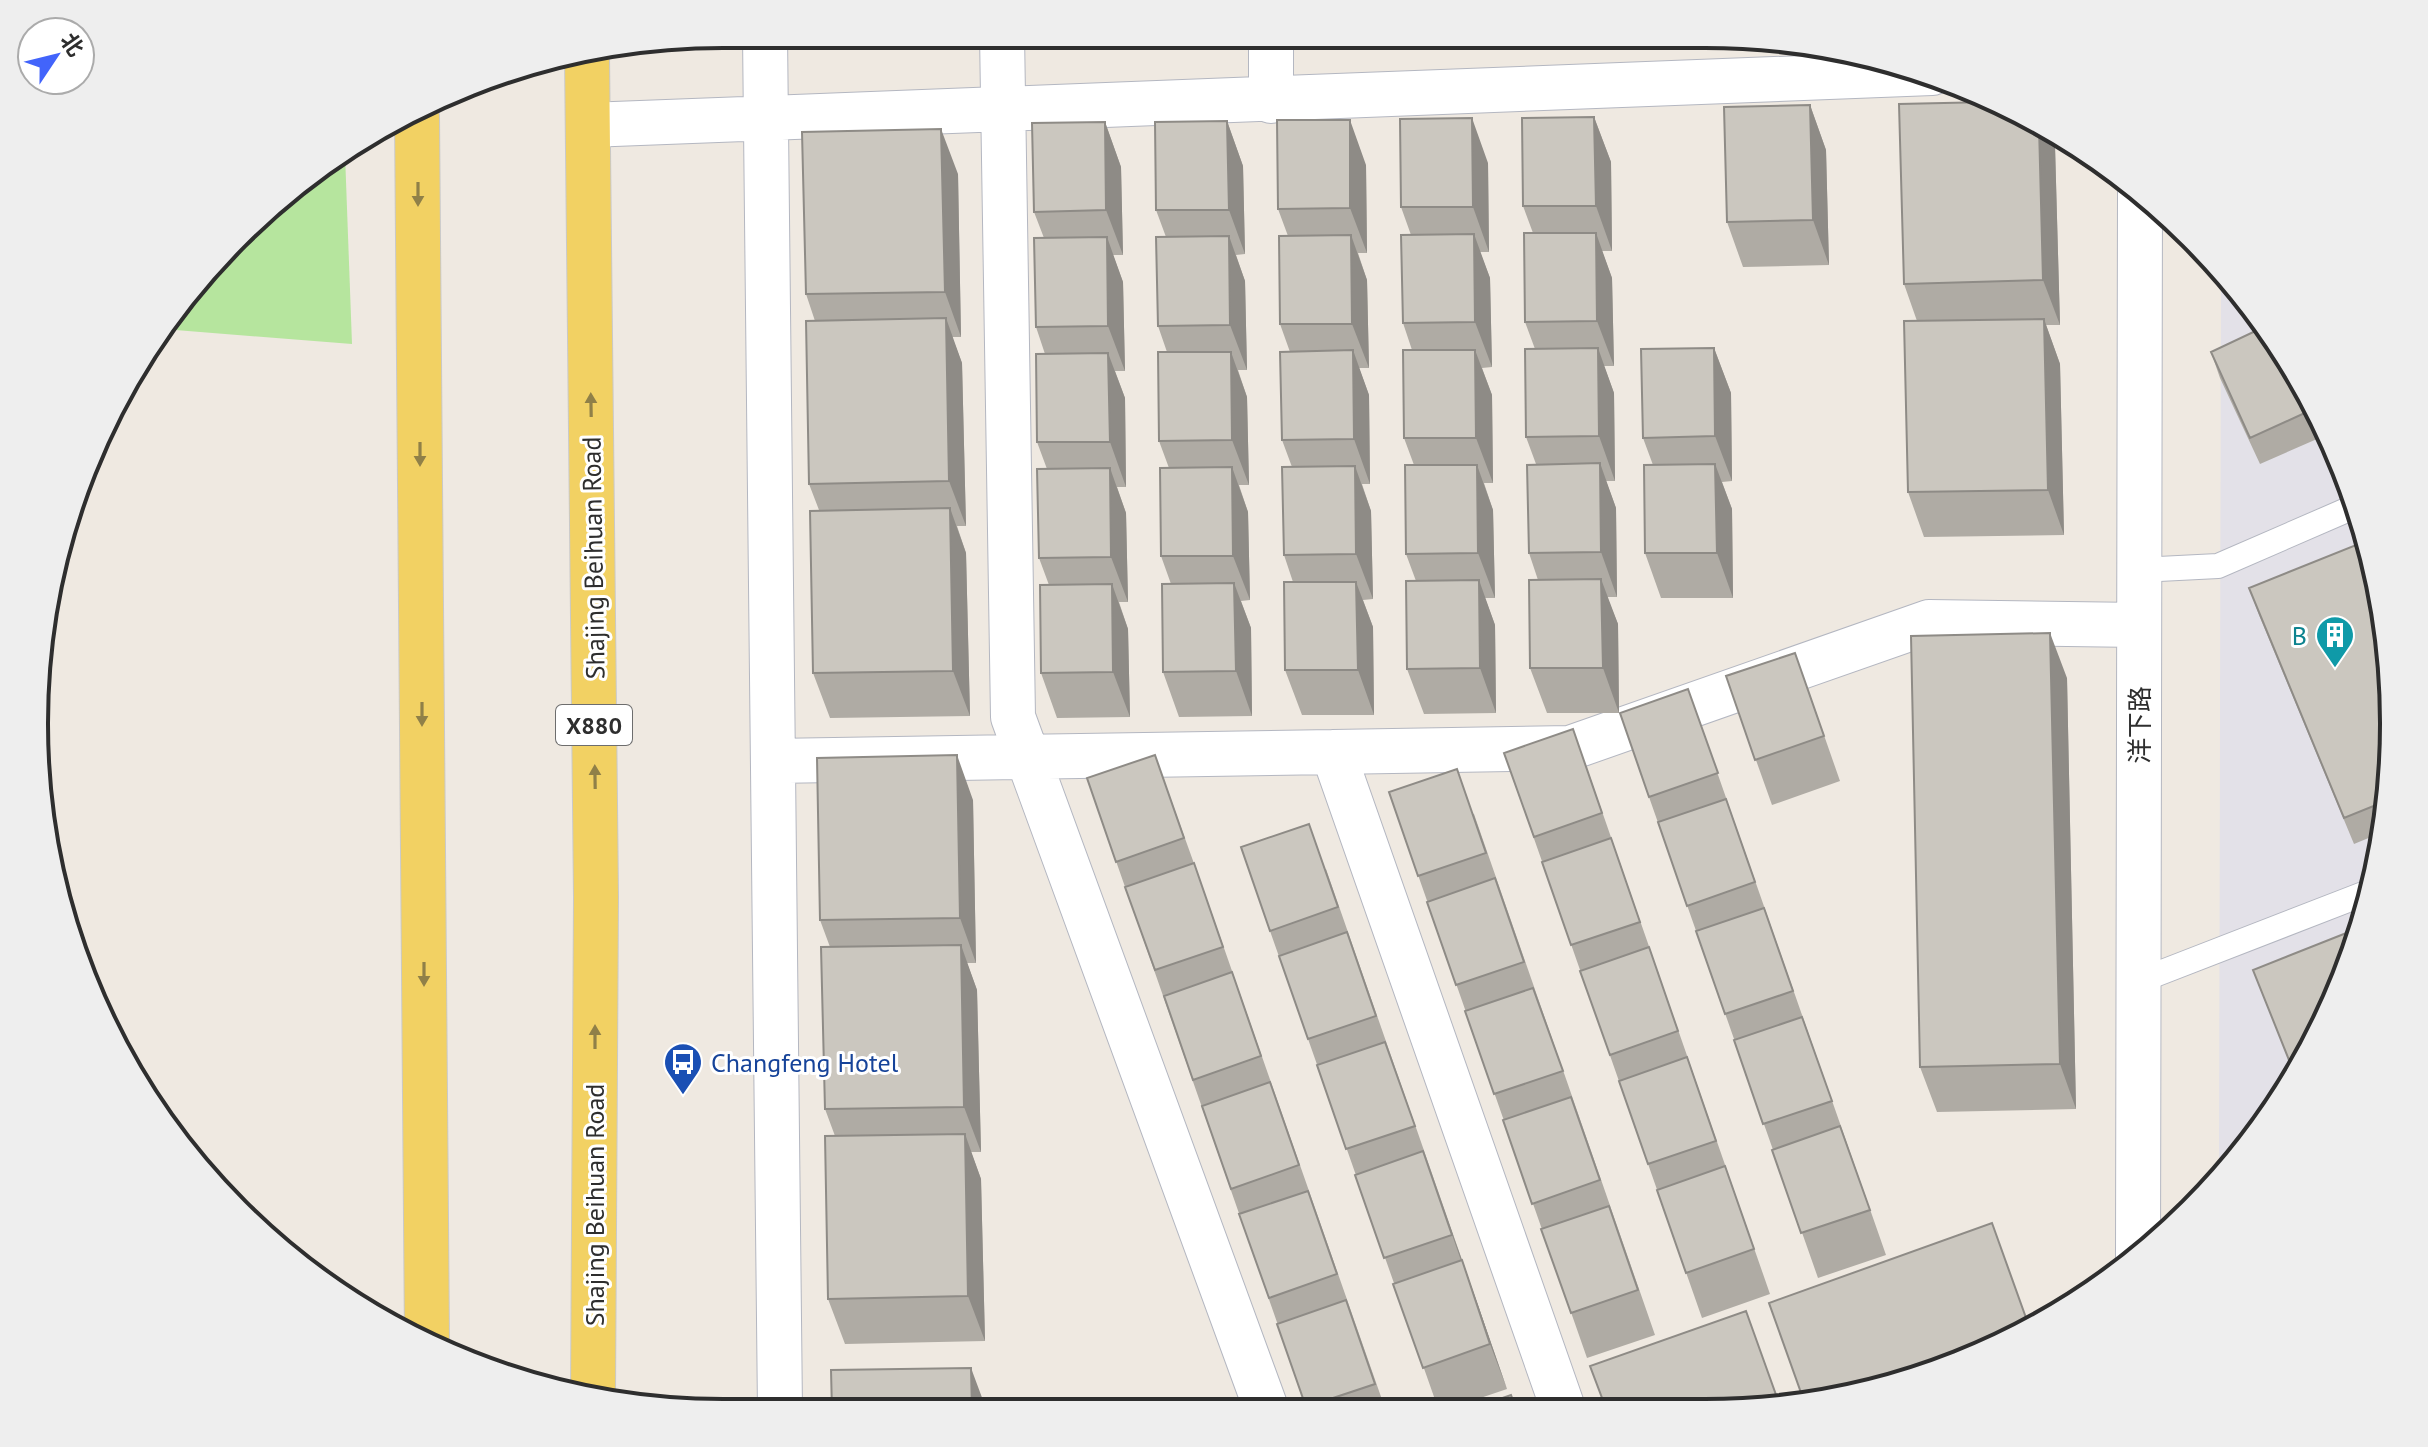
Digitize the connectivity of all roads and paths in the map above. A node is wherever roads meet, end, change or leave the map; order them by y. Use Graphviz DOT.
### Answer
graph roads {
  1 [pos="765,48"];
  2 [pos="1002,48"];
  3 [pos="1271,48"];
  4 [pos="587,62"];
  5 [pos="1891,75"];
  6 [pos="1271,101"];
  7 [pos="1003,111"];
  8 [pos="766,120"];
  9 [pos="417,122"];
  10 [pos="588,125"];
  11 [pos="2140,208"];
  12 [pos="2345,511"];
  13 [pos="2139,570"];
  14 [pos="2139,625"];
  15 [pos="1333,752"];
  16 [pos="1028,757"];
  17 [pos="773,761"];
  18 [pos="2357,896"];
  19 [pos="2139,981"];
  20 [pos="2138,1241"];
  21 [pos="427,1330"];
  22 [pos="593,1386"];
  23 [pos="780,1399"];
  24 [pos="1263,1399"];
  25 [pos="1560,1399"];
  1 -- 8 [label="street"];
  2 -- 7 [label="street"];
  3 -- 6 [label="street"];
  4 -- 10 [label="main road, Shajing Beihuan Road / X880"];
  5 -- 6 [label="street"];
  6 -- 7 [label="street"];
  7 -- 8 [label="street"];
  7 -- 16 [label="street"];
  8 -- 10 [label="street"];
  8 -- 17 [label="street"];
  9 -- 21 [label="main road, one-way"];
  22 -- 10 [label="main road, Shajing Beihuan Road / X880, one-way"];
  11 -- 13 [label="street, 洋下路"];
  12 -- 13 [label="lane"];
  13 -- 14 [label="street, 洋下路"];
  14 -- 15 [label="street"];
  14 -- 19 [label="street, 洋下路"];
  15 -- 16 [label="street"];
  15 -- 25 [label="street"];
  16 -- 17 [label="street"];
  16 -- 24 [label="street"];
  17 -- 23 [label="street"];
  18 -- 19 [label="lane"];
  19 -- 20 [label="street, 洋下路"];
}
